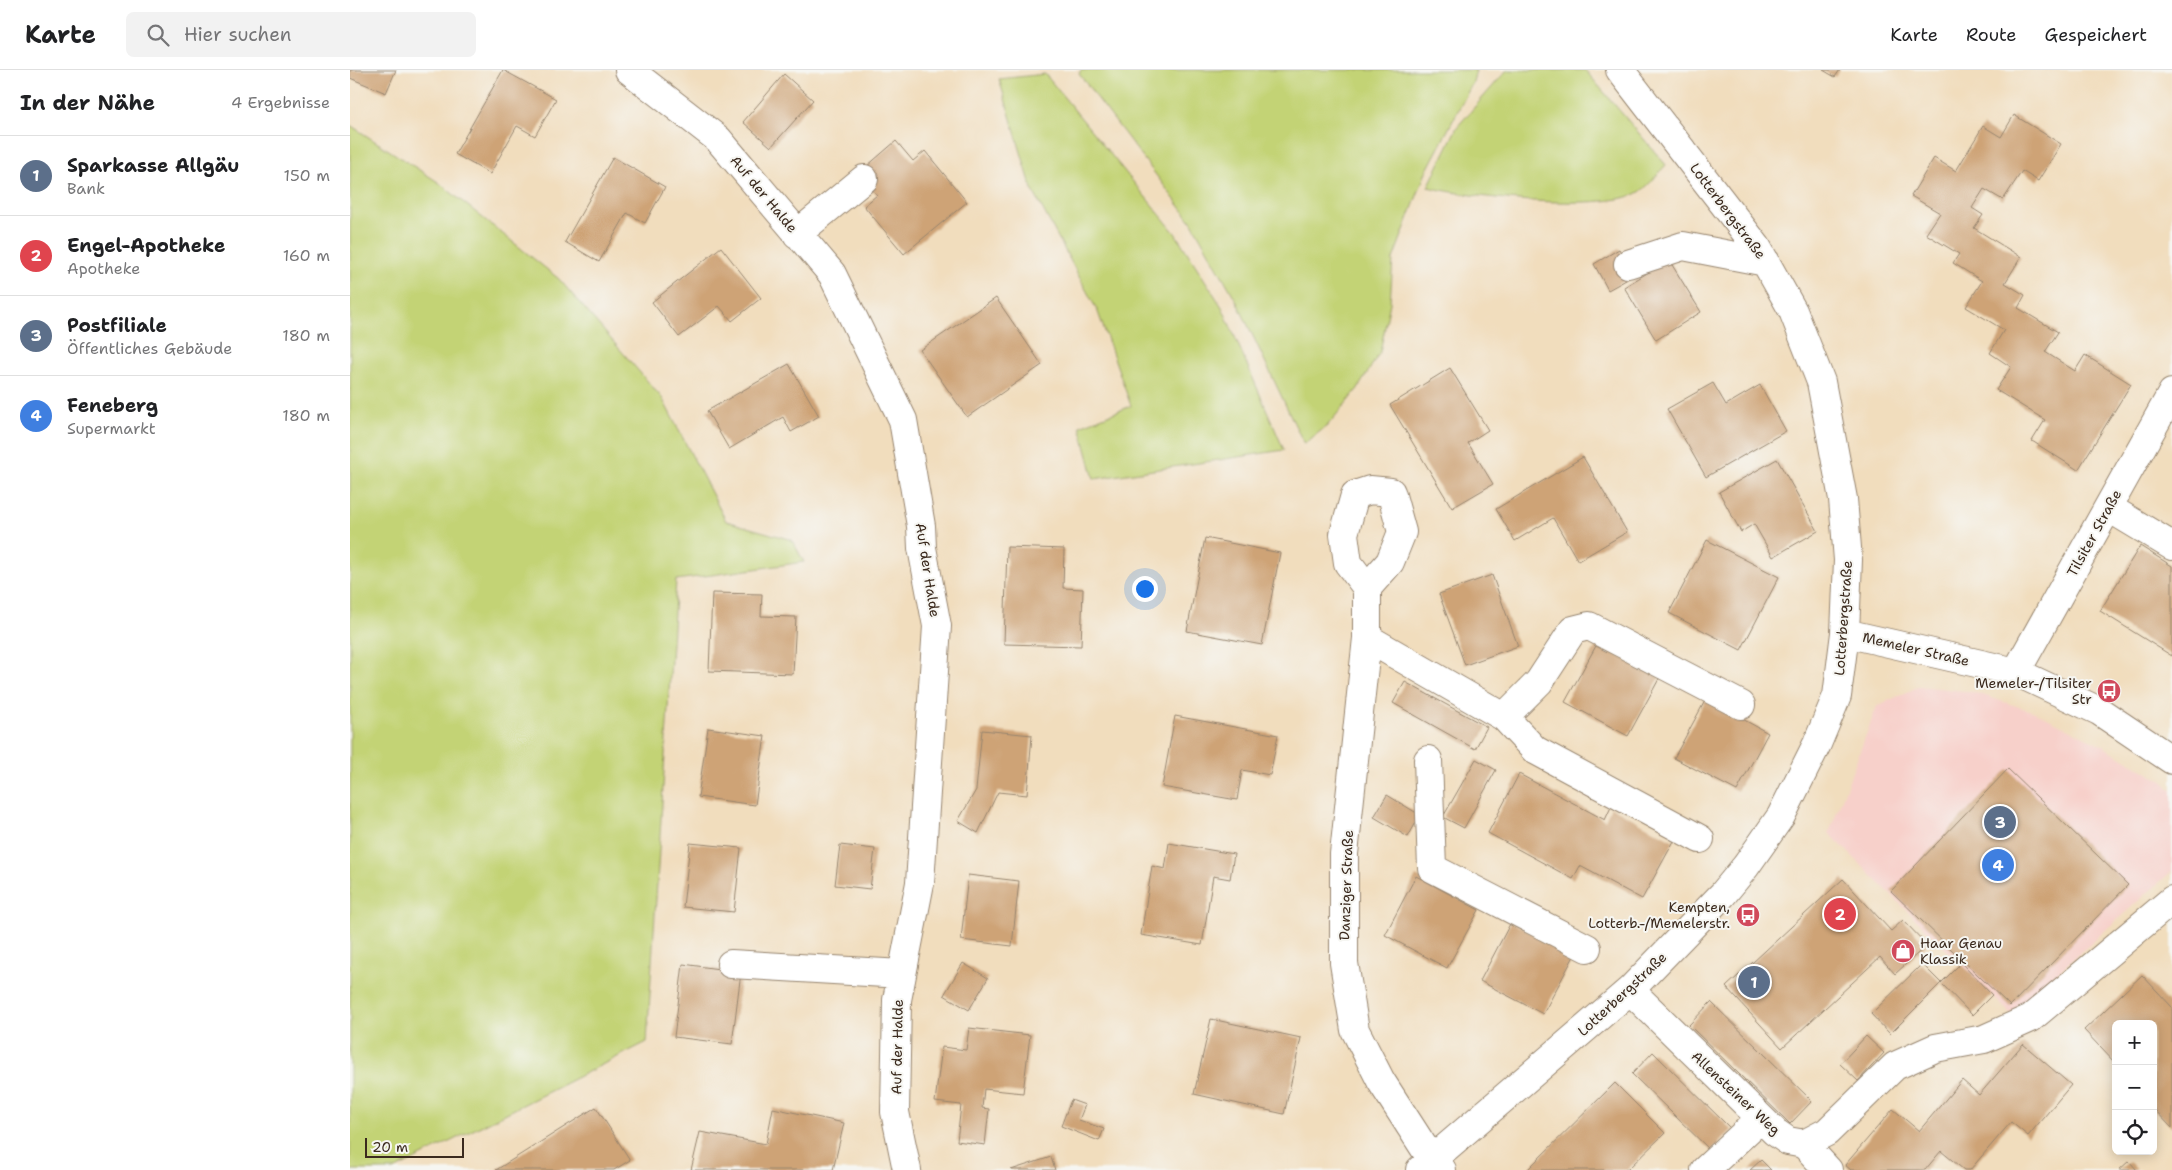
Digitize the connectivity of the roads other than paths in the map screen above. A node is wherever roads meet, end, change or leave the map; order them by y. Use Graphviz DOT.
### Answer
graph roads {
  1 [pos="629,70"];
  2 [pos="1620,70"];
  3 [pos="864,179"];
  4 [pos="797,234"];
  5 [pos="1766,262"];
  6 [pos="1628,264"];
  7 [pos="2172,393"];
  8 [pos="2109,508"];
  9 [pos="2172,546"];
  10 [pos="1367,588"];
  11 [pos="1845,633"];
  12 [pos="1367,638"];
  13 [pos="2016,672"];
  14 [pos="1741,705"];
  15 [pos="1504,717"];
  16 [pos="1428,760"];
  17 [pos="2172,760"];
  18 [pos="1700,839"];
  19 [pos="2172,900"];
  20 [pos="1587,948"];
  21 [pos="731,964"];
  22 [pos="902,974"];
  23 [pos="1630,990"];
  24 [pos="1760,1119"];
  25 [pos="1804,1144"];
  26 [pos="1431,1167"];
  27 [pos="907,1170"];
  28 [pos="1705,1170"];
  29 [pos="1828,1170"];
  1 -- 4 [label="street, Auf der Halde"];
  2 -- 5 [label="street, Lotterbergstraße"];
  3 -- 4 [label="street"];
  4 -- 22 [label="street, Auf der Halde"];
  5 -- 6 [label="street"];
  5 -- 11 [label="street, Lotterbergstraße"];
  7 -- 8 [label="street, Tilsiter Straße"];
  8 -- 9 [label="street"];
  8 -- 13 [label="street, Tilsiter Straße"];
  10 -- 12 [label="street, Danziger Straße"];
  11 -- 13 [label="street, Memeler Straße"];
  11 -- 23 [label="street, Lotterbergstraße"];
  12 -- 15 [label="street"];
  12 -- 26 [label="street, Danziger Straße"];
  13 -- 17 [label="street, Memeler Straße"];
  14 -- 15 [label="street"];
  15 -- 18 [label="street"];
  16 -- 20 [label="street"];
  19 -- 25 [label="street"];
  21 -- 22 [label="street"];
  22 -- 27 [label="street, Auf der Halde"];
  23 -- 24 [label="street, Allensteiner Weg"];
  23 -- 26 [label="street, Lotterbergstraße"];
  24 -- 25 [label="street, Allensteiner Weg"];
  24 -- 28 [label="street"];
  25 -- 29 [label="street"];
}
